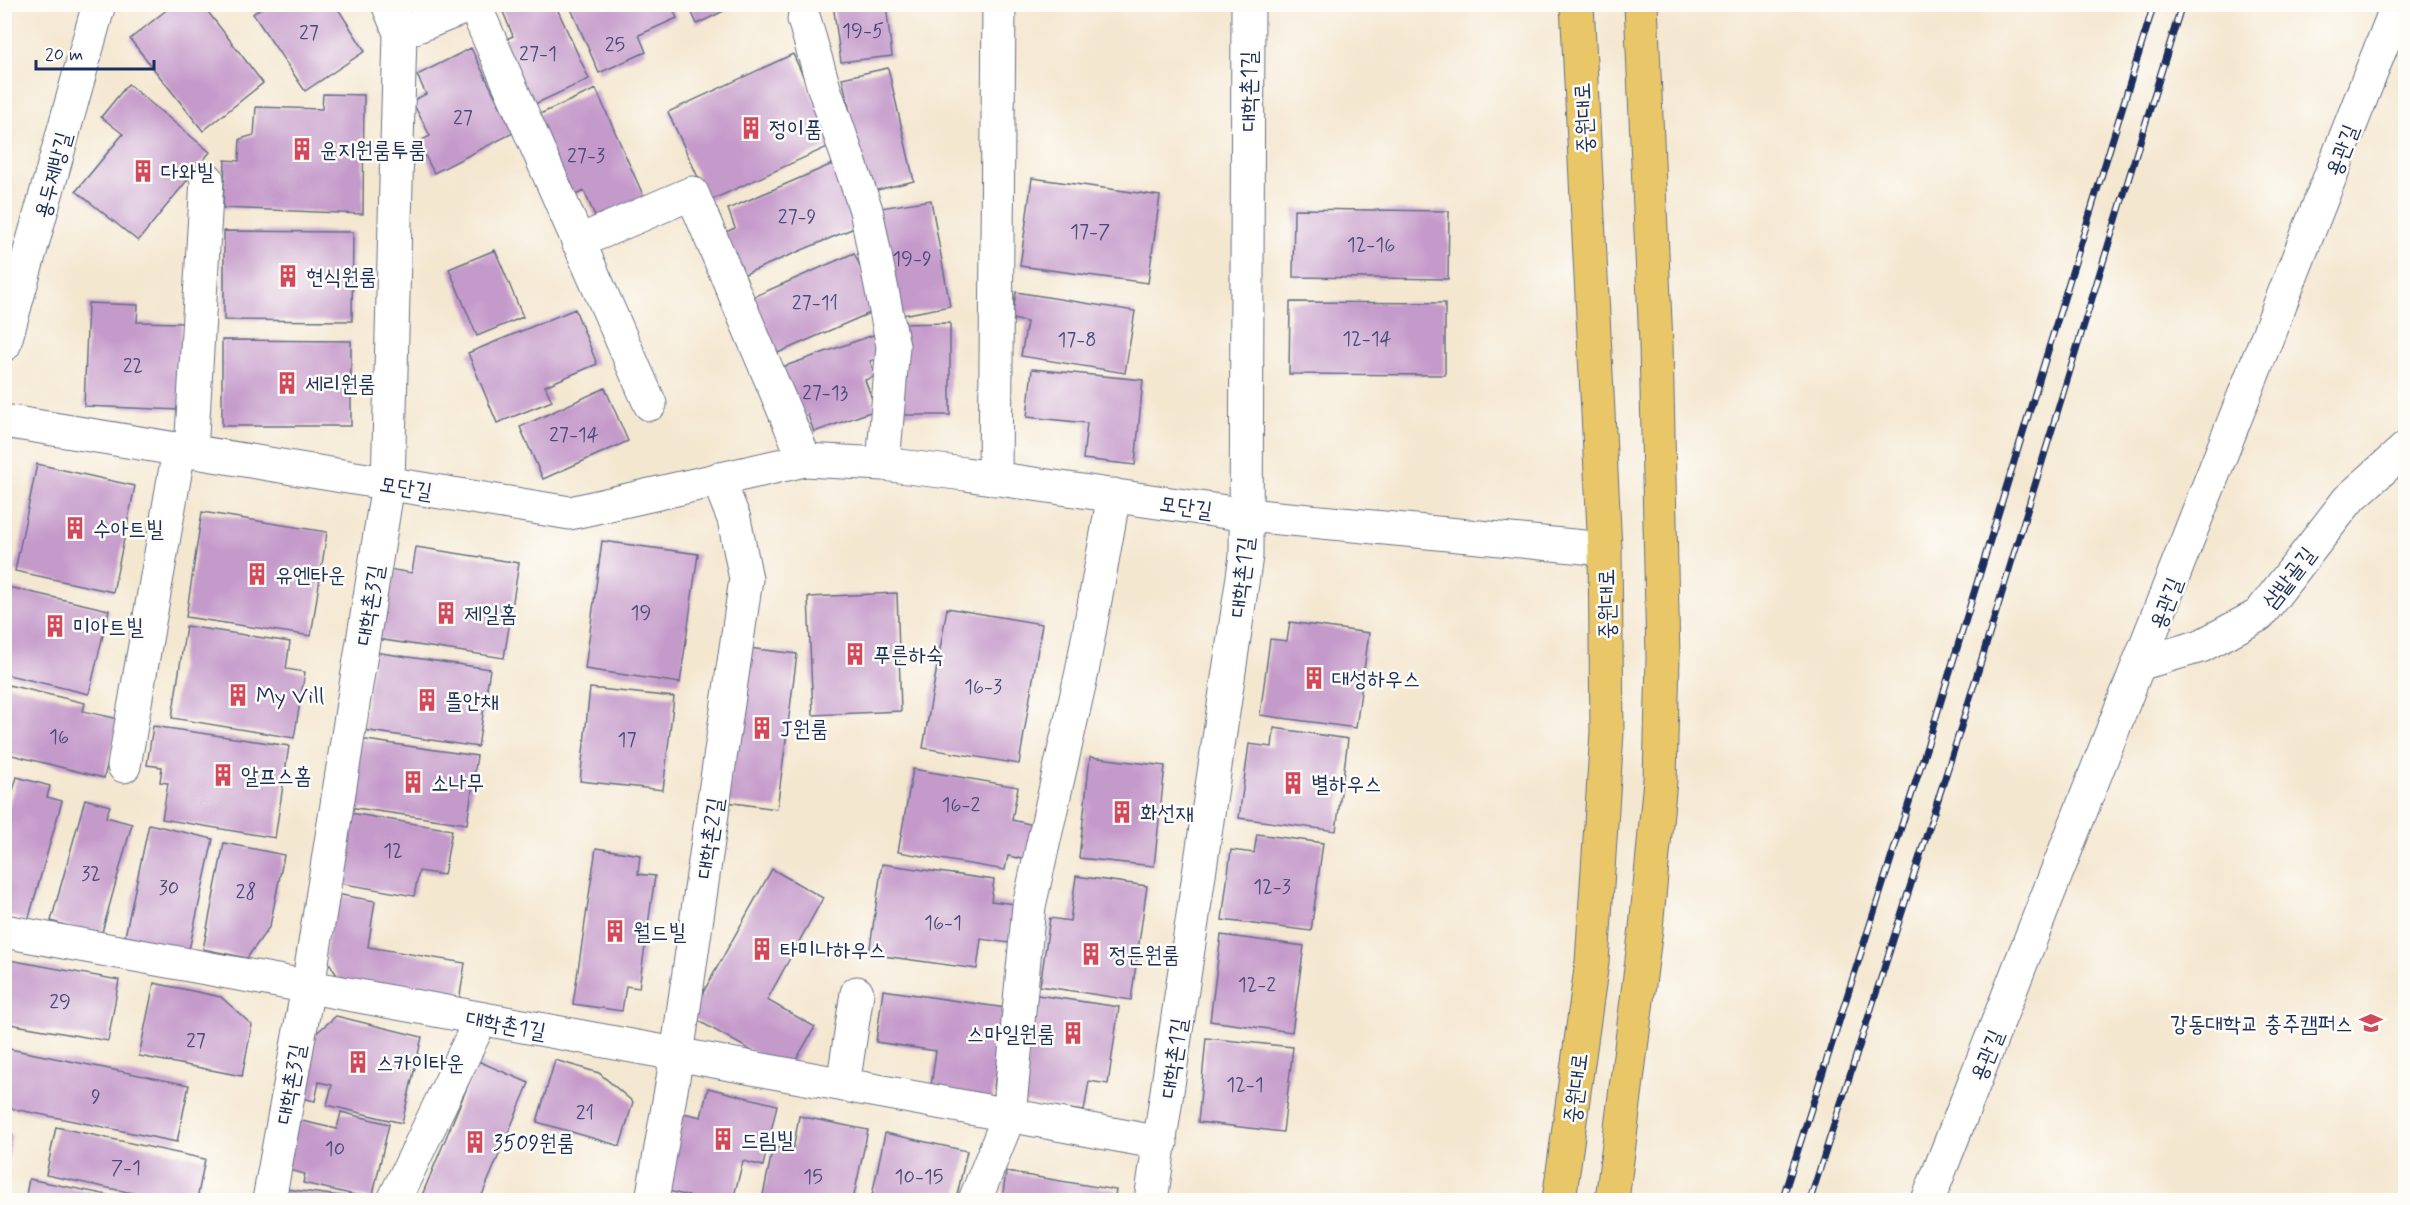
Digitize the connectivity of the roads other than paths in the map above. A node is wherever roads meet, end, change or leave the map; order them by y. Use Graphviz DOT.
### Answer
graph roads {
  1 [pos="99,4"];
  2 [pos="473,4"];
  3 [pos="999,4"];
  4 [pos="1248,4"];
  5 [pos="1577,4"];
  6 [pos="1641,4"];
  7 [pos="2398,4"];
  8 [pos="394,19"];
  9 [pos="804,19"];
  10 [pos="207,179"];
  11 [pos="578,242"];
  12 [pos="4,345"];
  13 [pos="650,404"];
  14 [pos="4,421"];
  15 [pos="2406,448"];
  16 [pos="185,451"];
  17 [pos="805,460"];
  18 [pos="883,464"];
  19 [pos="995,478"];
  20 [pos="718,479"];
  21 [pos="388,484"];
  22 [pos="1114,495"];
  23 [pos="1246,515"];
  24 [pos="1605,549"];
  25 [pos="2142,663"];
  26 [pos="124,766"];
  27 [pos="4,931"];
  28 [pos="308,987"];
  29 [pos="857,993"];
  30 [pos="481,1019"];
  31 [pos="677,1055"];
  32 [pos="843,1085"];
  33 [pos="1009,1116"];
  34 [pos="1161,1143"];
  35 [pos="269,1200"];
  36 [pos="394,1200"];
  37 [pos="652,1200"];
  38 [pos="975,1200"];
  39 [pos="1151,1200"];
  40 [pos="1559,1200"];
  41 [pos="1612,1200"];
  42 [pos="1928,1200"];
  1 -- 12 [label="street, 용두제방길"];
  2 -- 8 [label="street"];
  2 -- 11 [label="street"];
  3 -- 19 [label="street"];
  4 -- 23 [label="street, 대학촌1길"];
  5 -- 24 [label="main road, 중원대로"];
  6 -- 41 [label="main road"];
  7 -- 25 [label="street, 용관길"];
  8 -- 21 [label="street, 대학촌3길"];
  9 -- 18 [label="street"];
  10 -- 16 [label="street"];
  11 -- 13 [label="street"];
  11 -- 17 [label="street"];
  14 -- 16 [label="street, 모단길"];
  15 -- 25 [label="street, 삼밭골길"];
  16 -- 21 [label="street, 모단길"];
  16 -- 26 [label="street"];
  17 -- 18 [label="street, 모단길"];
  17 -- 20 [label="street, 모단길"];
  18 -- 19 [label="street, 모단길"];
  19 -- 22 [label="street, 모단길"];
  20 -- 21 [label="street, 모단길"];
  20 -- 31 [label="street, 대학촌2길"];
  21 -- 28 [label="street, 대학촌3길"];
  22 -- 23 [label="street, 모단길"];
  22 -- 33 [label="street"];
  23 -- 24 [label="street, 모단길"];
  23 -- 34 [label="street, 대학촌1길"];
  24 -- 40 [label="main road, 중원대로"];
  25 -- 42 [label="street, 용관길"];
  27 -- 28 [label="street, 대학촌1길"];
  28 -- 30 [label="street, 대학촌1길"];
  28 -- 35 [label="street, 대학촌3길"];
  29 -- 32 [label="street"];
  30 -- 31 [label="street, 대학촌1길"];
  30 -- 36 [label="street"];
  31 -- 32 [label="street, 대학촌1길"];
  31 -- 37 [label="street, 대학촌2길"];
  32 -- 33 [label="street, 대학촌1길"];
  33 -- 34 [label="street, 대학촌1길"];
  33 -- 38 [label="street"];
  34 -- 39 [label="street, 대학촌1길"];
}
